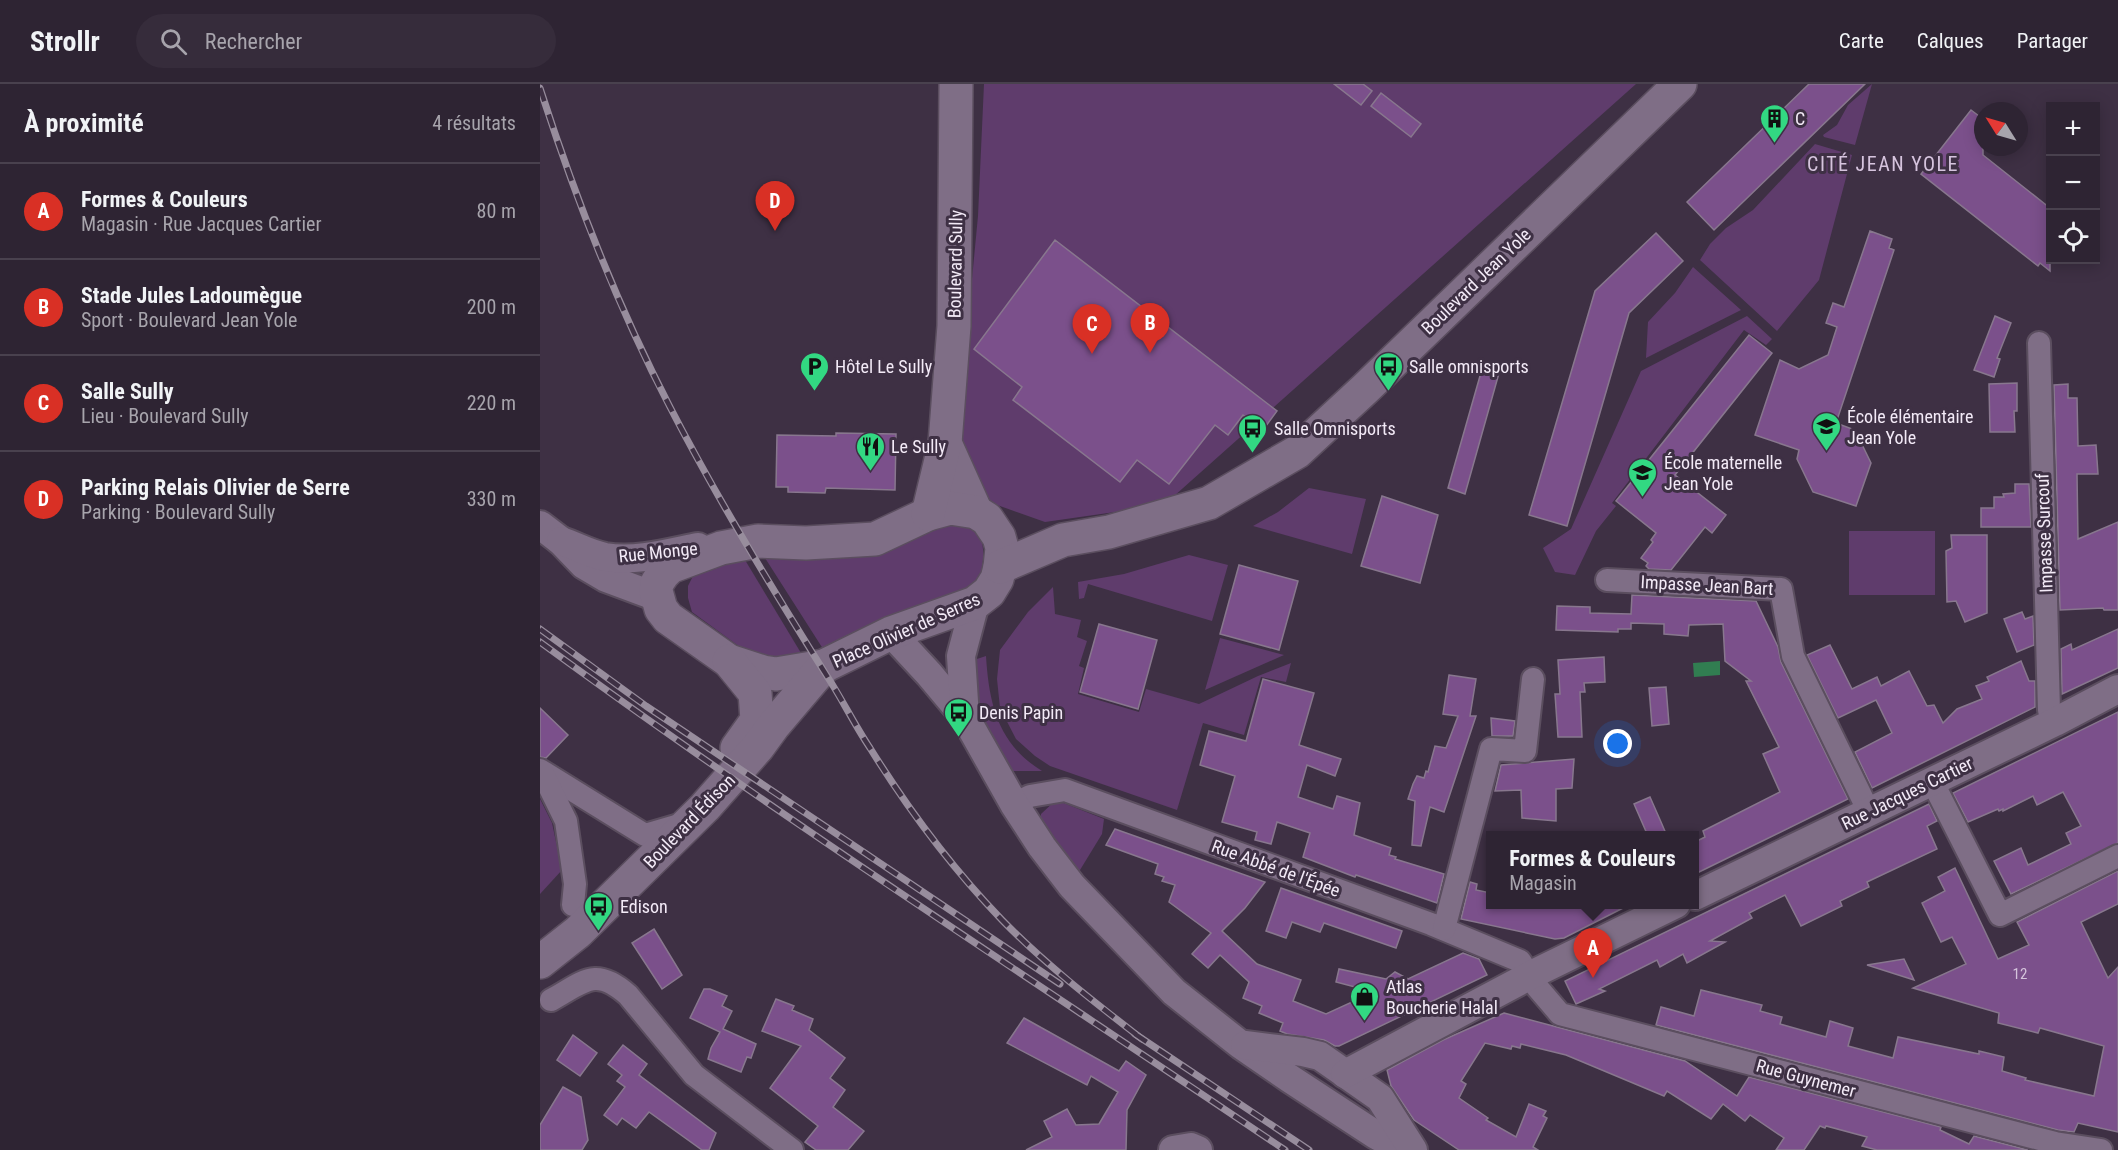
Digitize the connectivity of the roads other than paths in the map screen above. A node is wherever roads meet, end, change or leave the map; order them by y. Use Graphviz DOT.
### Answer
graph roads {
  1 [pos="956,84"];
  2 [pos="1680,84"];
  3 [pos="2039,343"];
  4 [pos="945,443"];
  5 [pos="928,514"];
  6 [pos="985,520"];
  7 [pos="550,533"];
  8 [pos="1063,540"];
  9 [pos="721,548"];
  10 [pos="1000,567"];
  11 [pos="1607,580"];
  12 [pos="657,597"];
  13 [pos="975,603"];
  14 [pos="891,633"];
  15 [pos="729,661"];
  16 [pos="824,666"];
  17 [pos="1533,680"];
  18 [pos="2118,689"];
  19 [pos="964,717"];
  20 [pos="2055,722"];
  21 [pos="541,771"];
  22 [pos="1932,781"];
  23 [pos="1014,804"];
  24 [pos="1869,812"];
  25 [pos="691,821"];
  26 [pos="645,835"];
  27 [pos="2118,856"];
  28 [pos="1699,894"];
  29 [pos="573,905"];
  30 [pos="1666,909"];
  31 [pos="1444,929"];
  32 [pos="540,940"];
  33 [pos="540,962"];
  34 [pos="1529,976"];
  35 [pos="551,1000"];
  36 [pos="1241,1045"];
  37 [pos="1346,1074"];
  38 [pos="792,1150"];
  39 [pos="1173,1150"];
  40 [pos="1198,1150"];
  41 [pos="1403,1150"];
  42 [pos="1413,1150"];
  43 [pos="2101,1150"];
  1 -- 4 [label="main road, Boulevard Sully"];
  2 -- 8 [label="main road, Boulevard Jean Yole"];
  3 -- 20 [label="street, Impasse Surcouf"];
  4 -- 5 [label="main road, Boulevard Sully"];
  4 -- 6 [label="main road, Boulevard Sully"];
  5 -- 6 [label="main road"];
  5 -- 9 [label="main road"];
  6 -- 8 [label="main road, Boulevard Jean Yole"];
  6 -- 10 [label="main road, Place Olivier de Serres"];
  7 -- 9 [label="street, Rue Monge"];
  7 -- 12 [label="street, Rue Monge"];
  8 -- 10 [label="main road, Boulevard Jean Yole"];
  9 -- 12 [label="main road"];
  10 -- 13 [label="main road, Place Olivier de Serres"];
  11 -- 24 [label="street, Impasse Jean Bart"];
  12 -- 15 [label="main road, Place Olivier de Serres"];
  13 -- 14 [label="main road, Place Olivier de Serres"];
  13 -- 19 [label="street"];
  14 -- 16 [label="main road, Place Olivier de Serres"];
  14 -- 19 [label="street"];
  15 -- 16 [label="main road, Place Olivier de Serres"];
  15 -- 26 [label="main road, Boulevard Édison"];
  16 -- 25 [label="main road, Boulevard Édison"];
  17 -- 31 [label="street"];
  18 -- 20 [label="street, Rue Jacques Cartier"];
  19 -- 23 [label="street"];
  20 -- 22 [label="street, Rue Jacques Cartier"];
  21 -- 26 [label="street"];
  21 -- 29 [label="street"];
  22 -- 24 [label="street, Rue Jacques Cartier"];
  22 -- 27 [label="street"];
  23 -- 31 [label="street, Rue Abbé de l'Épée"];
  23 -- 36 [label="street"];
  24 -- 28 [label="street, Rue Jacques Cartier"];
  25 -- 26 [label="street"];
  25 -- 33 [label="main road, Boulevard Édison"];
  26 -- 29 [label="main road, Boulevard Édison"];
  29 -- 32 [label="main road, Boulevard Édison"];
  30 -- 34 [label="street"];
  31 -- 34 [label="street, Rue Abbé de l'Épée"];
  34 -- 37 [label="street"];
  34 -- 43 [label="street, Rue Guynemer"];
  35 -- 38 [label="street"];
  36 -- 37 [label="street"];
  36 -- 41 [label="street"];
  37 -- 42 [label="street"];
  39 -- 40 [label="street"];
}
